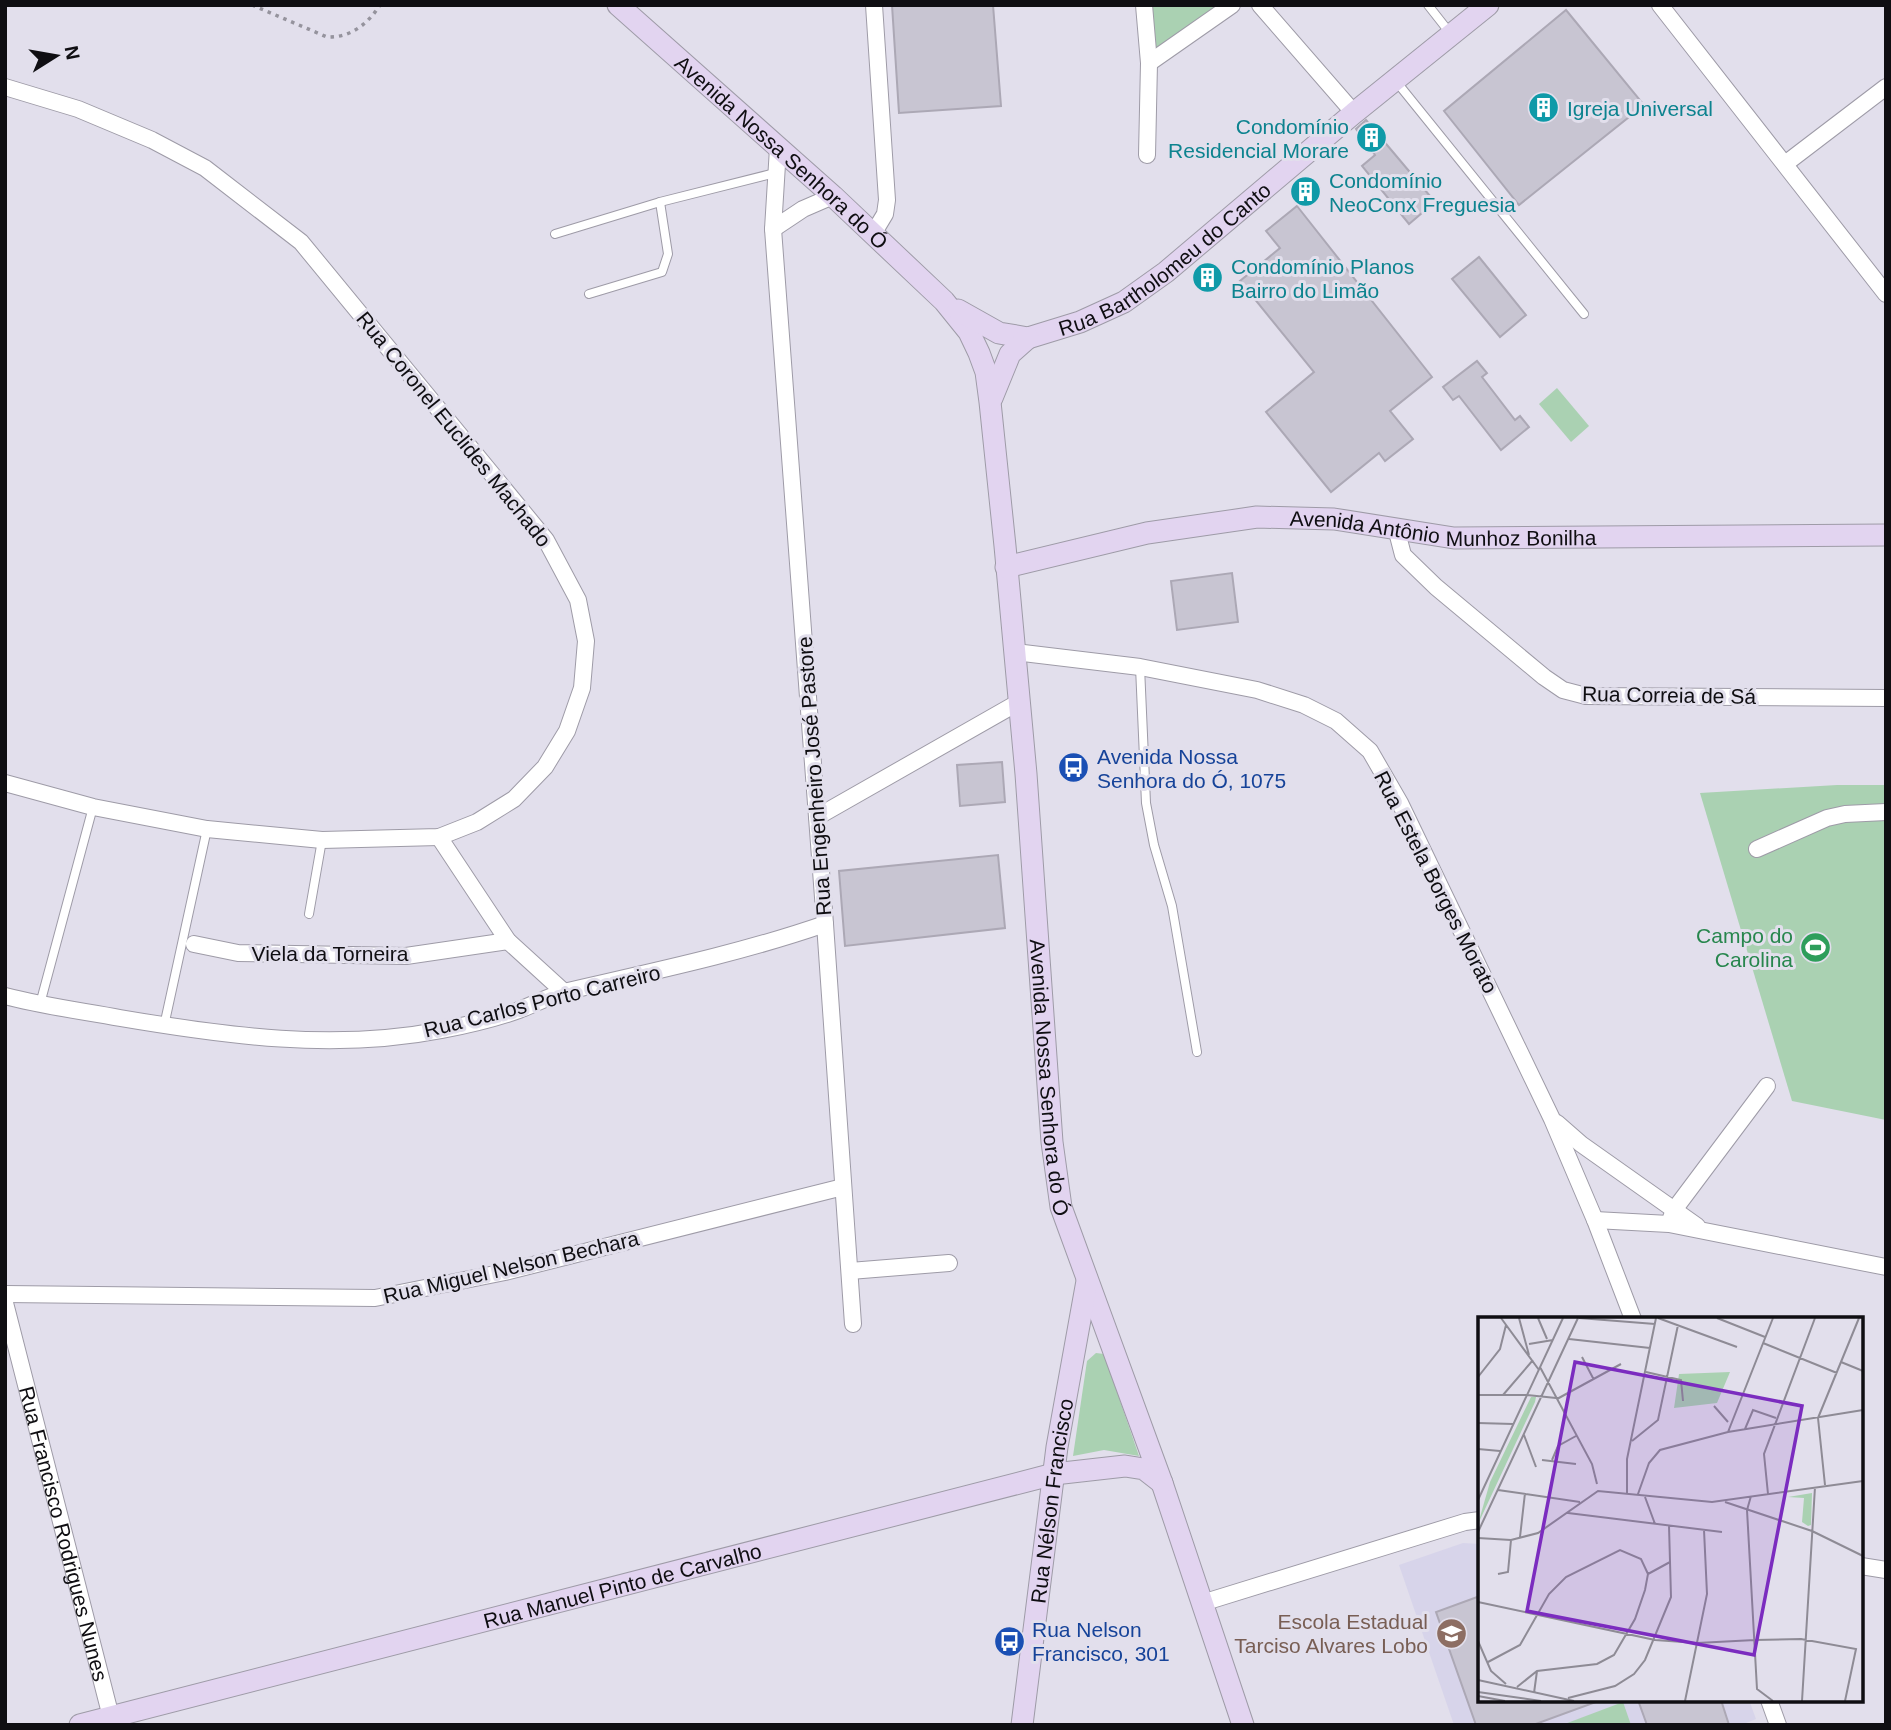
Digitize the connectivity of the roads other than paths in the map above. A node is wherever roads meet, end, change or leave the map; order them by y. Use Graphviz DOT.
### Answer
graph roads {
  1 [pos="618,5"];
  2 [pos="874,5"];
  3 [pos="1144,5"];
  4 [pos="1232,5"];
  5 [pos="1260,5"];
  6 [pos="1428,5"];
  7 [pos="1488,5"];
  8 [pos="1660,5"];
  9 [pos="1451,34"];
  10 [pos="1149,63"];
  11 [pos="1395,80"];
  12 [pos="5,87"];
  13 [pos="1886,88"];
  14 [pos="1354,113"];
  15 [pos="778,148"];
  16 [pos="1147,155"];
  17 [pos="1784,164"];
  18 [pos="775,173"];
  19 [pos="833,197"];
  20 [pos="660,202"];
  21 [pos="773,229"];
  22 [pos="555,234"];
  23 [pos="873,234"];
  24 [pos="589,294"];
  25 [pos="1886,294"];
  26 [pos="944,301"];
  27 [pos="1584,314"];
  28 [pos="1028,338"];
  29 [pos="990,402"];
  30 [pos="1396,528"];
  31 [pos="1886,535"];
  32 [pos="1006,567"];
  33 [pos="1015,652"];
  34 [pos="1140,667"];
  35 [pos="1886,698"];
  36 [pos="1019,702"];
  37 [pos="5,783"];
  38 [pos="93,807"];
  39 [pos="1886,812"];
  40 [pos="817,817"];
  41 [pos="207,829"];
  42 [pos="439,836"];
  43 [pos="322,840"];
  44 [pos="1757,849"];
  45 [pos="309,914"];
  46 [pos="825,924"];
  47 [pos="508,942"];
  48 [pos="194,944"];
  49 [pos="564,992"];
  50 [pos="5,996"];
  51 [pos="40,1004"];
  52 [pos="164,1026"];
  53 [pos="1197,1052"];
  54 [pos="1767,1086"];
  55 [pos="1552,1119"];
  56 [pos="843,1187"];
  57 [pos="1671,1217"];
  58 [pos="1595,1220"];
  59 [pos="949,1263"];
  60 [pos="1886,1267"];
  61 [pos="849,1271"];
  62 [pos="1088,1278"];
  63 [pos="5,1294"];
  64 [pos="5,1303"];
  65 [pos="1632,1317"];
  66 [pos="853,1324"];
  67 [pos="1054,1474"];
  68 [pos="1162,1483"];
  69 [pos="1478,1521"];
  70 [pos="1863,1566"];
  71 [pos="1886,1570"];
  72 [pos="1202,1603"];
  73 [pos="1770,1702"];
  74 [pos="112,1721"];
  75 [pos="80,1725"];
  76 [pos="1022,1725"];
  77 [pos="1243,1725"];
  78 [pos="1778,1725"];
  1 -- 15 [label="main road, Avenida Nossa Senhora do Ó"];
  2 -- 23 [label="street"];
  3 -- 10 [label="street"];
  4 -- 10 [label="street"];
  5 -- 14 [label="street"];
  6 -- 9 [label="lane"];
  7 -- 9 [label="main road, Rua Bartholomeu do Canto"];
  8 -- 17 [label="street"];
  9 -- 11 [label="main road, Rua Bartholomeu do Canto"];
  10 -- 16 [label="street"];
  11 -- 14 [label="main road, Rua Bartholomeu do Canto"];
  11 -- 27 [label="lane"];
  12 -- 42 [label="street, Rua Coronel Euclides Machado"];
  13 -- 17 [label="street"];
  14 -- 28 [label="main road, Rua Bartholomeu do Canto"];
  15 -- 18 [label="street, Rua Engenheiro José Pastore"];
  15 -- 19 [label="main road, Avenida Nossa Senhora do Ó"];
  17 -- 25 [label="street"];
  18 -- 20 [label="lane"];
  18 -- 21 [label="street, Rua Engenheiro José Pastore"];
  19 -- 21 [label="street"];
  19 -- 23 [label="main road, Avenida Nossa Senhora do Ó"];
  20 -- 22 [label="lane"];
  20 -- 24 [label="lane"];
  21 -- 40 [label="street, Rua Engenheiro José Pastore"];
  23 -- 26 [label="main road, Avenida Nossa Senhora do Ó"];
  26 -- 28 [label="main road, Avenida Nossa Senhora do Ó"];
  26 -- 29 [label="main road, Avenida Nossa Senhora do Ó"];
  28 -- 29 [label="main road, Avenida Nossa Senhora do Ó"];
  29 -- 32 [label="main road, Avenida Nossa Senhora do Ó"];
  30 -- 31 [label="main road, Avenida Antônio Munhoz Bonilha"];
  30 -- 32 [label="main road, Avenida Antônio Munhoz Bonilha"];
  30 -- 35 [label="street, Rua Correia de Sá"];
  32 -- 33 [label="main road, Avenida Nossa Senhora do Ó"];
  33 -- 34 [label="street, Rua Estela Borges Morato"];
  33 -- 36 [label="main road, Avenida Nossa Senhora do Ó"];
  34 -- 53 [label="lane"];
  34 -- 55 [label="street, Rua Estela Borges Morato"];
  36 -- 40 [label="street"];
  36 -- 62 [label="main road, Avenida Nossa Senhora do Ó"];
  37 -- 38 [label="street, Rua Coronel Euclides Machado"];
  38 -- 41 [label="street, Rua Coronel Euclides Machado"];
  38 -- 51 [label="lane"];
  39 -- 44 [label="street"];
  40 -- 46 [label="street, Rua Engenheiro José Pastore"];
  41 -- 43 [label="street, Rua Coronel Euclides Machado"];
  41 -- 52 [label="lane"];
  42 -- 43 [label="street, Rua Coronel Euclides Machado"];
  42 -- 47 [label="street"];
  43 -- 45 [label="lane"];
  46 -- 49 [label="street, Rua Carlos Porto Carreiro"];
  46 -- 56 [label="street, Rua Engenheiro José Pastore"];
  47 -- 48 [label="street, Viela da Torneira"];
  47 -- 49 [label="street"];
  49 -- 52 [label="street, Rua Carlos Porto Carreiro"];
  50 -- 51 [label="street, Rua Carlos Porto Carreiro"];
  51 -- 52 [label="street, Rua Carlos Porto Carreiro"];
  54 -- 57 [label="street"];
  55 -- 57 [label="street"];
  55 -- 58 [label="street, Rua Estela Borges Morato"];
  56 -- 61 [label="street, Rua Engenheiro José Pastore"];
  56 -- 63 [label="street, Rua Miguel Nelson Bechara"];
  57 -- 58 [label="street"];
  57 -- 60 [label="street"];
  58 -- 65 [label="street, Rua Estela Borges Morato"];
  59 -- 61 [label="street"];
  61 -- 66 [label="street, Rua Engenheiro José Pastore"];
  62 -- 67 [label="main road, Rua Nélson Francisco"];
  62 -- 68 [label="main road, Avenida Nossa Senhora do Ó"];
  64 -- 74 [label="street, Rua Francisco Rodrigues Nunes"];
  67 -- 68 [label="main road, Rua Manuel Pinto de Carvalho"];
  67 -- 74 [label="main road, Rua Manuel Pinto de Carvalho"];
  67 -- 76 [label="main road, Rua Nélson Francisco"];
  68 -- 72 [label="main road, Avenida Nossa Senhora do Ó"];
  69 -- 72 [label="street"];
  70 -- 71 [label="street"];
  72 -- 77 [label="main road, Avenida Nossa Senhora do Ó"];
  73 -- 78 [label="street"];
  74 -- 75 [label="main road, Rua Manuel Pinto de Carvalho"];
}
